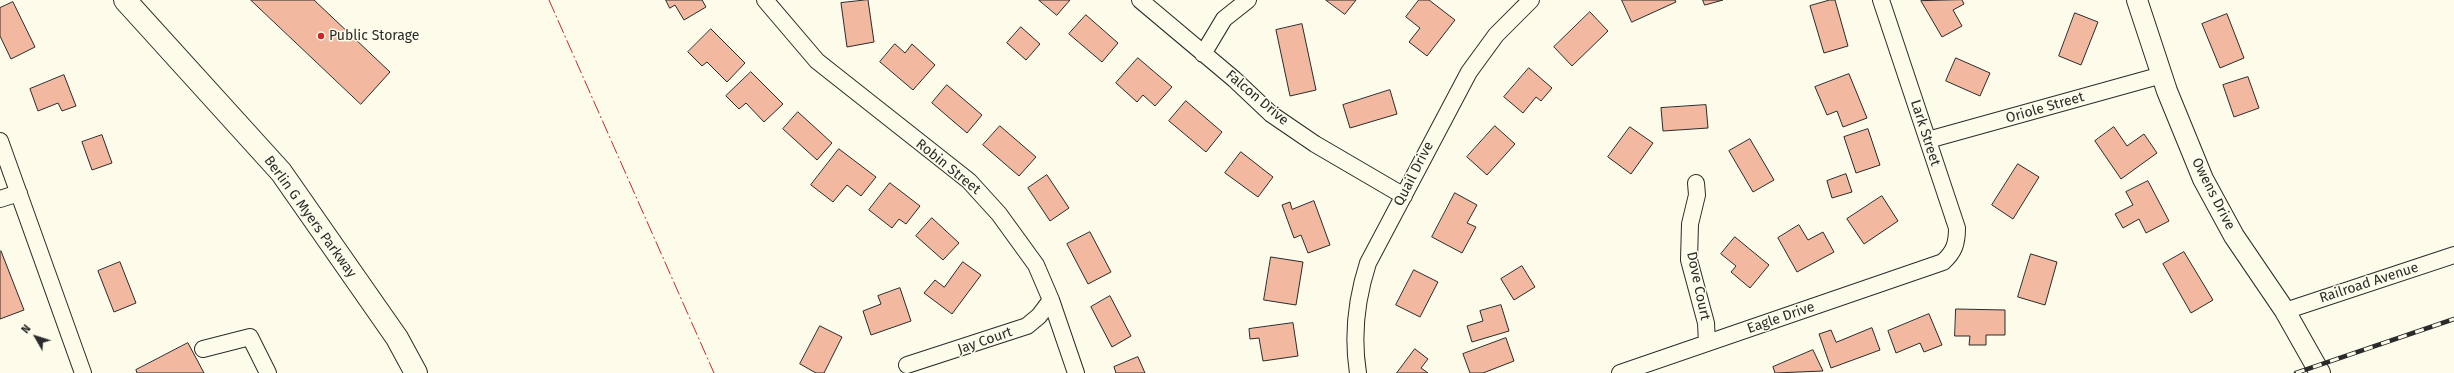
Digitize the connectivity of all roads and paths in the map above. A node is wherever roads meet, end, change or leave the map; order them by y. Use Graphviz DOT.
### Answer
graph roads {
  1 [pos="126,0"];
  2 [pos="1140,0"];
  3 [pos="1248,0"];
  4 [pos="1531,0"];
  5 [pos="1881,0"];
  6 [pos="2137,0"];
  7 [pos="769,1"];
  8 [pos="1203,54"];
  9 [pos="2162,75"];
  10 [pos="1928,140"];
  11 [pos="0,141"];
  12 [pos="1696,183"];
  13 [pos="19,192"];
  14 [pos="1404,196"];
  15 [pos="0,199"];
  16 [pos="2454,254"];
  17 [pos="1943,262"];
  18 [pos="1051,300"];
  19 [pos="2285,311"];
  20 [pos="1706,343"];
  21 [pos="203,349"];
  22 [pos="907,365"];
  23 [pos="83,373"];
  24 [pos="268,373"];
  25 [pos="416,373"];
  26 [pos="1076,373"];
  27 [pos="1358,373"];
  28 [pos="1620,373"];
  29 [pos="2320,373"];
  1 -- 25 [label="main road, Berlin G Myers Parkway"];
  2 -- 8 [label="street, Falcon Drive"];
  3 -- 8 [label="street"];
  4 -- 14 [label="street, Quail Drive"];
  5 -- 10 [label="street, Lark Street"];
  6 -- 9 [label="street, Owens Drive"];
  7 -- 18 [label="street, Robin Street"];
  8 -- 14 [label="street, Falcon Drive"];
  9 -- 10 [label="street, Oriole Street"];
  9 -- 19 [label="street, Owens Drive"];
  10 -- 17 [label="street, Lark Street"];
  11 -- 13 [label="street"];
  12 -- 20 [label="street, Dove Court"];
  13 -- 15 [label="street"];
  13 -- 23 [label="street"];
  14 -- 27 [label="street, Quail Drive"];
  16 -- 19 [label="street, Railroad Avenue"];
  17 -- 20 [label="street, Eagle Drive"];
  18 -- 22 [label="street, Jay Court"];
  18 -- 26 [label="street, Robin Street"];
  19 -- 29 [label="street, Owens Drive"];
  20 -- 28 [label="street, Eagle Drive"];
  21 -- 24 [label="street"];
}
